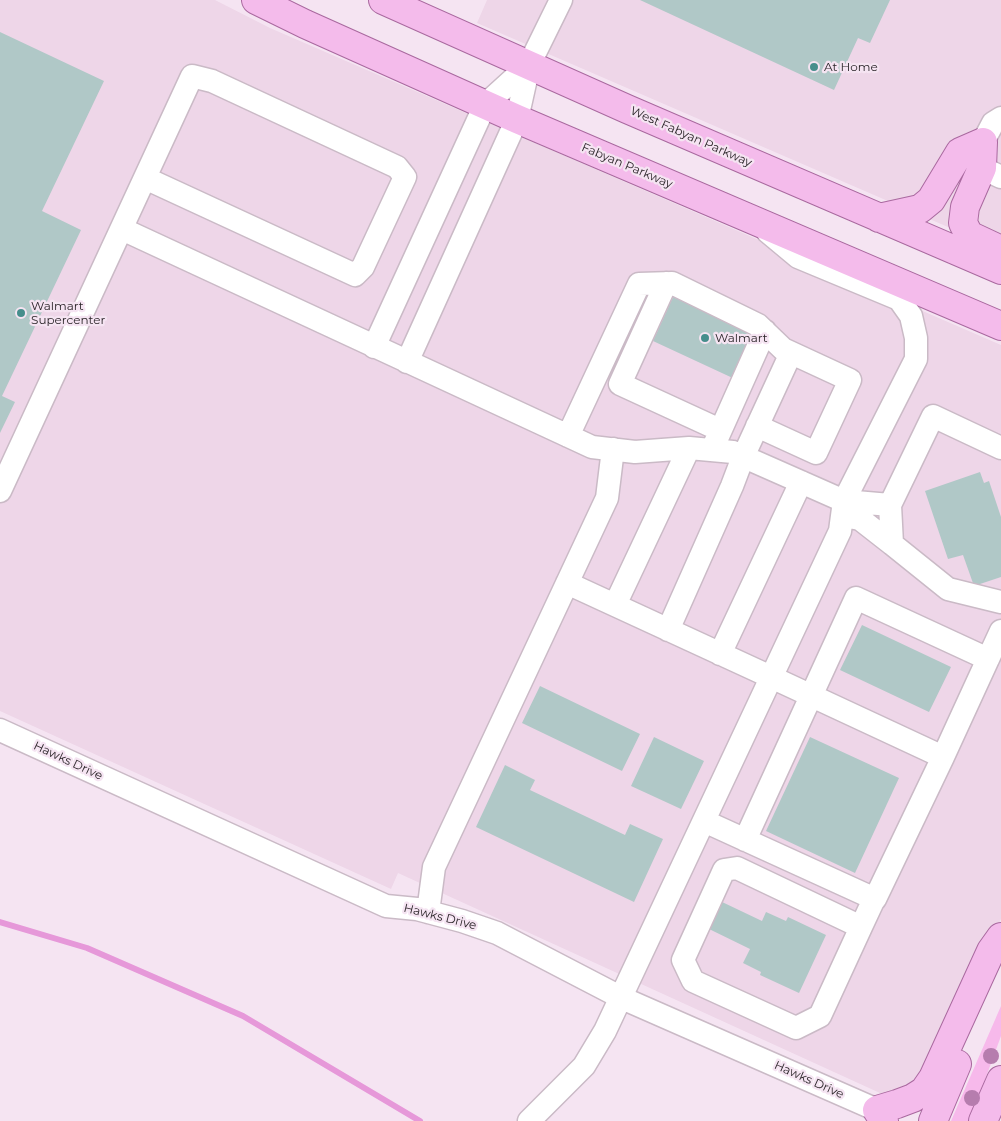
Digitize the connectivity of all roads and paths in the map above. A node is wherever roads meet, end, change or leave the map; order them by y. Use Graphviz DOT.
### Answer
graph roads {
  1 [pos="256,0"];
  2 [pos="383,0"];
  3 [pos="561,0"];
  4 [pos="529,65"];
  5 [pos="485,105"];
  6 [pos="1001,118"];
  7 [pos="517,119"];
  8 [pos="989,162"];
  9 [pos="146,178"];
  10 [pos="879,218"];
  11 [pos="754,220"];
  12 [pos="122,229"];
  13 [pos="1001,250"];
  14 [pos="1001,270"];
  15 [pos="666,284"];
  16 [pos="1001,326"];
  17 [pos="765,332"];
  18 [pos="374,347"];
  19 [pos="787,351"];
  20 [pos="406,362"];
  21 [pos="757,426"];
  22 [pos="568,436"];
  23 [pos="707,443"];
  24 [pos="1001,448"];
  25 [pos="613,450"];
  26 [pos="743,457"];
  27 [pos="801,482"];
  28 [pos="0,491"];
  29 [pos="890,505"];
  30 [pos="843,509"];
  31 [pos="892,544"];
  32 [pos="567,583"];
  33 [pos="1001,602"];
  34 [pos="615,605"];
  35 [pos="668,630"];
  36 [pos="1001,631"];
  37 [pos="720,654"];
  38 [pos="988,659"];
  39 [pos="772,678"];
  40 [pos="811,695"];
  41 [pos="0,730"];
  42 [pos="943,757"];
  43 [pos="704,821"];
  44 [pos="745,840"];
  45 [pos="874,899"];
  46 [pos="428,912"];
  47 [pos="861,927"];
  48 [pos="1001,937"];
  49 [pos="1001,967"];
  50 [pos="622,998"];
  51 [pos="1001,1080"];
  52 [pos="880,1116"];
  53 [pos="529,1121"];
  54 [pos="933,1121"];
  55 [pos="983,1121"];
  1 -- 5 [label="main road, Fabyan Parkway"];
  2 -- 4 [label="main road, West Fabyan Parkway"];
  3 -- 4 [label="street"];
  4 -- 5 [label="street"];
  4 -- 7 [label="street"];
  4 -- 10 [label="main road, West Fabyan Parkway"];
  5 -- 7 [label="main road, Fabyan Parkway"];
  5 -- 18 [label="street"];
  6 -- 8 [label="street"];
  7 -- 11 [label="main road, Fabyan Parkway"];
  7 -- 20 [label="street"];
  8 -- 10 [label="main road"];
  8 -- 13 [label="main road"];
  9 -- 9 [label="street"];
  9 -- 12 [label="street"];
  10 -- 14 [label="main road, West Fabyan Parkway"];
  11 -- 16 [label="main road, Fabyan Parkway"];
  11 -- 30 [label="street"];
  12 -- 18 [label="street"];
  12 -- 28 [label="street"];
  15 -- 17 [label="street"];
  15 -- 22 [label="street"];
  15 -- 23 [label="street"];
  17 -- 19 [label="street"];
  17 -- 23 [label="street"];
  18 -- 20 [label="street"];
  19 -- 21 [label="street"];
  19 -- 21 [label="street"];
  20 -- 22 [label="street"];
  21 -- 26 [label="street"];
  22 -- 25 [label="street"];
  23 -- 25 [label="street"];
  23 -- 26 [label="street"];
  23 -- 34 [label="street"];
  24 -- 29 [label="street"];
  25 -- 32 [label="street"];
  26 -- 27 [label="street"];
  26 -- 35 [label="street"];
  27 -- 30 [label="street"];
  27 -- 37 [label="street"];
  29 -- 30 [label="street"];
  29 -- 31 [label="street"];
  30 -- 31 [label="street"];
  30 -- 39 [label="street"];
  31 -- 33 [label="street"];
  32 -- 34 [label="street"];
  32 -- 46 [label="street"];
  34 -- 35 [label="street"];
  35 -- 37 [label="street"];
  36 -- 38 [label="street"];
  37 -- 39 [label="street"];
  38 -- 40 [label="street"];
  38 -- 42 [label="street"];
  39 -- 40 [label="street"];
  39 -- 43 [label="street"];
  40 -- 42 [label="street"];
  40 -- 44 [label="street"];
  41 -- 46 [label="street, Hawks Drive"];
  42 -- 45 [label="street"];
  43 -- 44 [label="street"];
  43 -- 50 [label="street"];
  44 -- 45 [label="street"];
  45 -- 47 [label="street"];
  46 -- 50 [label="street, Hawks Drive"];
  47 -- 47 [label="street"];
  48 -- 52 [label="main road"];
  49 -- 54 [label="main road"];
  50 -- 52 [label="street, Hawks Drive"];
  50 -- 53 [label="street"];
  51 -- 55 [label="main road"];
}
